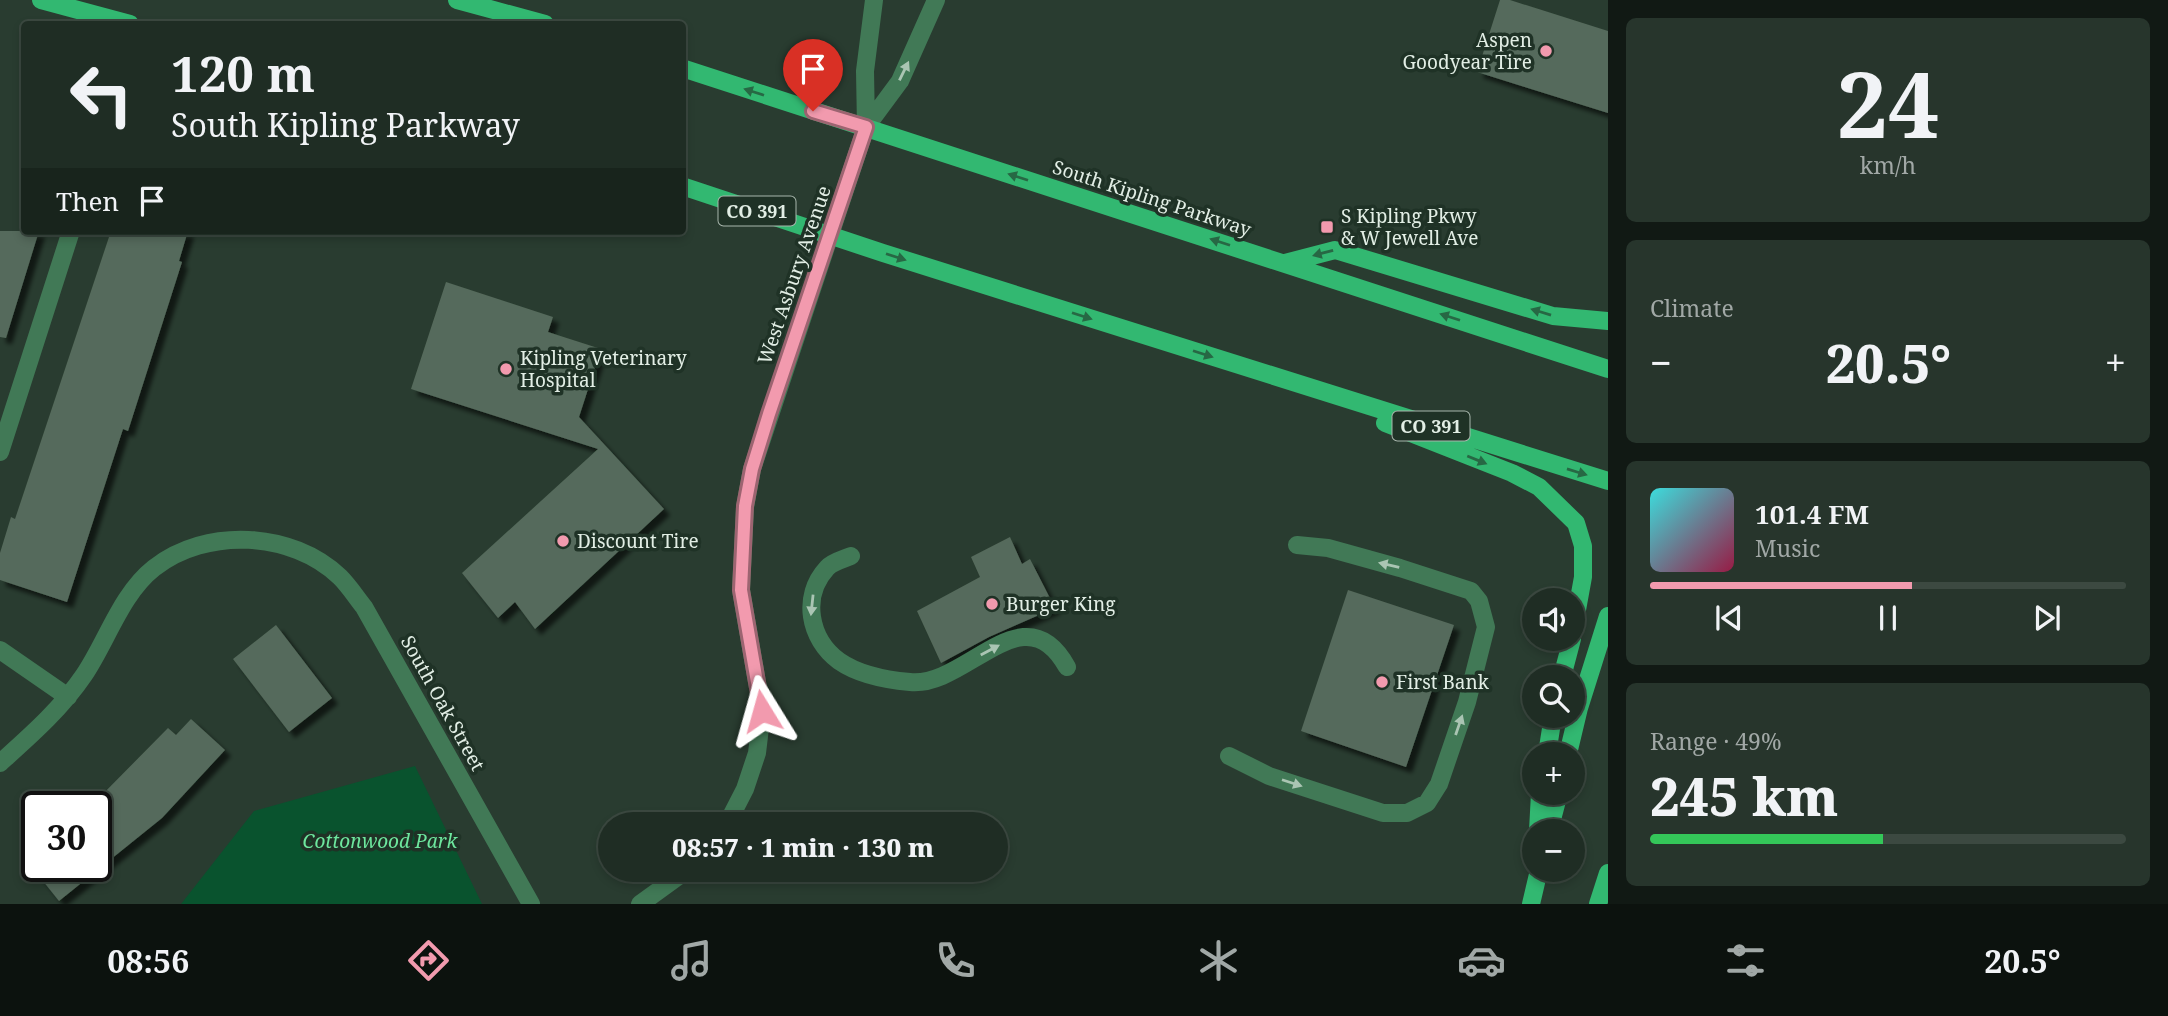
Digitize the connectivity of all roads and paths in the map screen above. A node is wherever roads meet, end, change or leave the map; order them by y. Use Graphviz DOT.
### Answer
graph roads {
  1 [pos="41,0"];
  2 [pos="457,0"];
  3 [pos="874,0"];
  4 [pos="936,0"];
  5 [pos="119,21"];
  6 [pos="534,21"];
  7 [pos="686,69"];
  8 [pos="866,127"];
  9 [pos="686,187"];
  10 [pos="70,235"];
  11 [pos="831,236"];
  12 [pos="1285,263"];
  13 [pos="1608,321"];
  14 [pos="1608,369"];
  15 [pos="1255,371"];
  16 [pos="0,452"];
  17 [pos="1608,481"];
  18 [pos="1297,545"];
  19 [pos="851,556"];
  20 [pos="1581,588"];
  21 [pos="1608,616"];
  22 [pos="0,650"];
  23 [pos="1066,667"];
  24 [pos="68,697"];
  25 [pos="1571,742"];
  26 [pos="1229,757"];
  27 [pos="0,763"];
  28 [pos="733,812"];
  29 [pos="1608,873"];
  30 [pos="670,882"];
  31 [pos="1535,882"];
  32 [pos="531,904"];
  33 [pos="640,904"];
  34 [pos="1531,904"];
  35 [pos="1598,904"];
  1 -- 5 [label="main road"];
  2 -- 6 [label="main road"];
  3 -- 8 [label="street"];
  8 -- 4 [label="street, West Asbury Avenue, one-way"];
  8 -- 7 [label="main road, South Kipling Parkway, one-way"];
  8 -- 11 [label="street, West Asbury Avenue"];
  12 -- 8 [label="main road, South Kipling Parkway, one-way"];
  9 -- 11 [label="main road, CO 391"];
  10 -- 16 [label="street"];
  11 -- 15 [label="main road, CO 391, one-way"];
  11 -- 28 [label="street, West Asbury Avenue"];
  13 -- 12 [label="main road, one-way"];
  14 -- 12 [label="main road, South Kipling Parkway, one-way"];
  15 -- 17 [label="main road, CO 391, one-way"];
  15 -- 20 [label="main road, one-way"];
  26 -- 18 [label="street, one-way"];
  19 -- 23 [label="street, one-way"];
  21 -- 25 [label="main road"];
  22 -- 24 [label="street"];
  24 -- 27 [label="street, South Oak Street"];
  24 -- 32 [label="street, South Oak Street"];
  29 -- 35 [label="main road"];
  30 -- 33 [label="street"];
  31 -- 34 [label="main road"];
}
